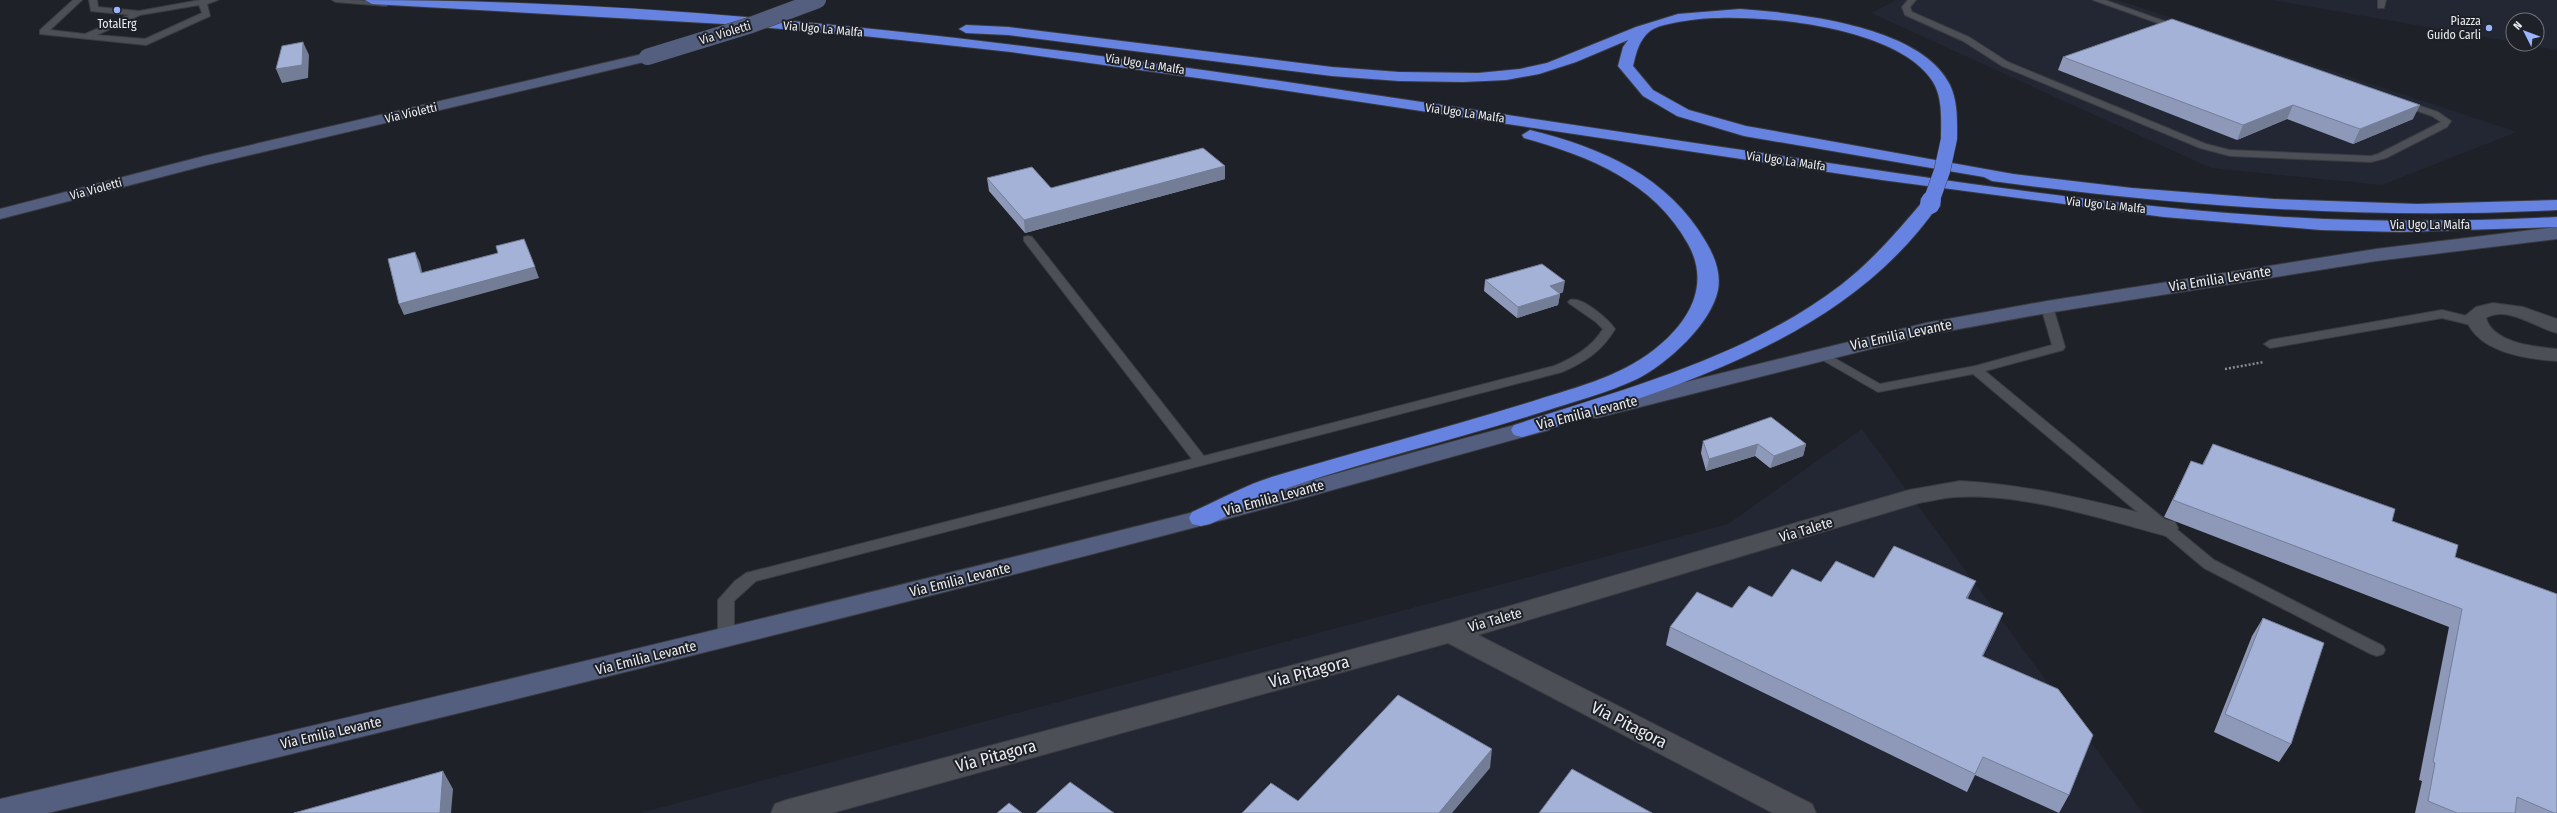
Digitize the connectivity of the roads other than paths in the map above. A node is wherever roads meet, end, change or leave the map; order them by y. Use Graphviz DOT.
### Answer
graph roads {
  1 [pos="78,0"];
  2 [pos="93,0"];
  3 [pos="214,0"];
  4 [pos="336,0"];
  5 [pos="372,0"];
  6 [pos="564,0"];
  7 [pos="818,0"];
  8 [pos="1912,0"];
  9 [pos="2097,0"];
  10 [pos="202,2"];
  11 [pos="459,5"];
  12 [pos="139,13"];
  13 [pos="955,28"];
  14 [pos="1645,29"];
  15 [pos="2187,30"];
  16 [pos="86,36"];
  17 [pos="1326,92"];
  18 [pos="2397,101"];
  19 [pos="2045,183"];
  20 [pos="2557,205"];
  21 [pos="0,214"];
  22 [pos="2557,222"];
  23 [pos="2557,233"];
  24 [pos="1028,239"];
  25 [pos="1574,302"];
  26 [pos="2047,306"];
  27 [pos="2475,322"];
  28 [pos="2557,327"];
  29 [pos="2270,344"];
  30 [pos="1818,354"];
  31 [pos="2557,355"];
  32 [pos="1976,370"];
  33 [pos="1522,430"];
  34 [pos="1201,461"];
  35 [pos="1201,518"];
  36 [pos="2166,528"];
  37 [pos="1451,633"];
  38 [pos="726,638"];
  39 [pos="2377,650"];
  40 [pos="0,812"];
  41 [pos="786,813"];
  42 [pos="1801,813"];
  1 -- 16 [label="lane"];
  2 -- 12 [label="lane"];
  3 -- 10 [label="lane"];
  4 -- 11 [label="lane"];
  5 -- 11 [label="highway, Via Ugo La Malfa"];
  6 -- 13 [label="highway, Via Ugo La Malfa"];
  7 -- 21 [label="main road, Via Violetti, bridge"];
  8 -- 18 [label="lane"];
  9 -- 15 [label="lane"];
  10 -- 12 [label="lane"];
  10 -- 16 [label="lane"];
  11 -- 17 [label="highway, Via Ugo La Malfa"];
  12 -- 16 [label="lane"];
  13 -- 14 [label="highway"];
  13 -- 19 [label="highway, Via Ugo La Malfa"];
  14 -- 19 [label="highway"];
  14 -- 33 [label="highway, bridge"];
  17 -- 22 [label="highway, Via Ugo La Malfa"];
  17 -- 35 [label="highway"];
  19 -- 20 [label="highway, Via Ugo La Malfa"];
  23 -- 26 [label="main road, Via Emilia Levante"];
  24 -- 34 [label="lane"];
  25 -- 34 [label="lane"];
  26 -- 30 [label="main road, Via Emilia Levante"];
  26 -- 32 [label="lane"];
  27 -- 28 [label="street"];
  27 -- 29 [label="lane"];
  27 -- 31 [label="street"];
  30 -- 32 [label="lane"];
  30 -- 33 [label="main road, Via Emilia Levante"];
  32 -- 36 [label="lane"];
  33 -- 35 [label="main road, Via Emilia Levante"];
  34 -- 38 [label="lane"];
  35 -- 38 [label="main road, Via Emilia Levante"];
  36 -- 37 [label="street, Via Talete"];
  36 -- 39 [label="lane"];
  37 -- 41 [label="street, Via Pitagora"];
  37 -- 42 [label="street, Via Pitagora"];
  38 -- 40 [label="main road, Via Emilia Levante"];
}
